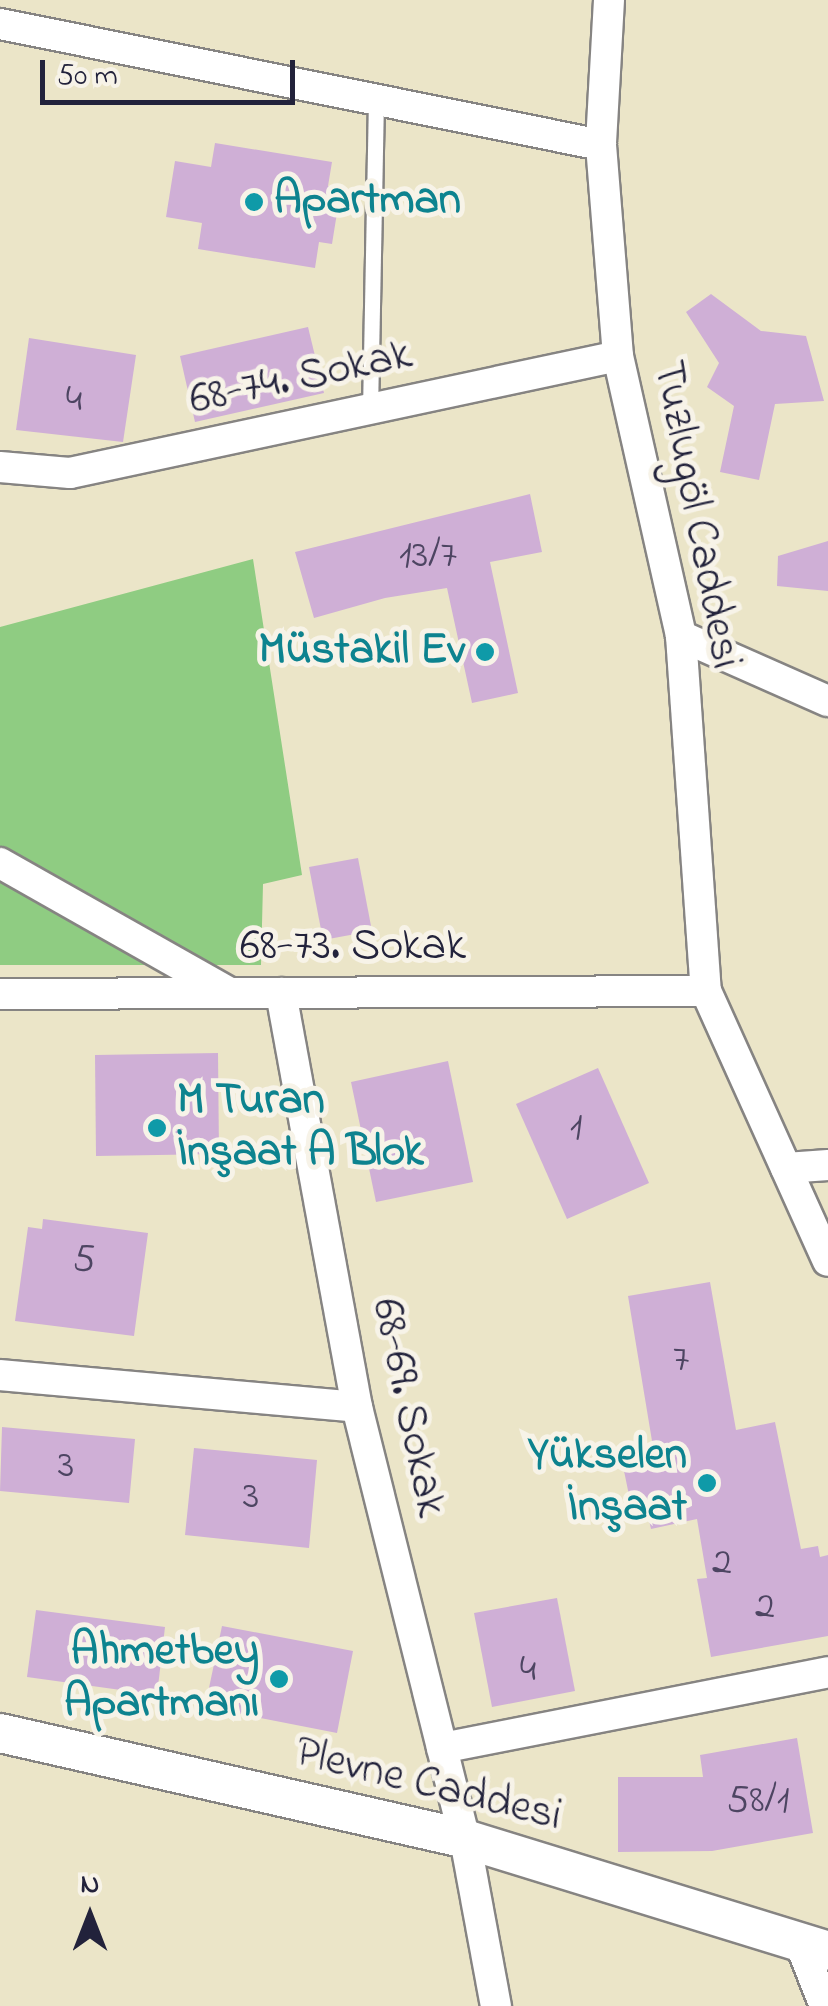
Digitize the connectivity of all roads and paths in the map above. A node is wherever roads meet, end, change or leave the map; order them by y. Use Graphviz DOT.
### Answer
graph roads {
  1 [pos="609,0"];
  2 [pos="0,24"];
  3 [pos="376,100"];
  4 [pos="600,145"];
  5 [pos="618,356"];
  6 [pos="370,412"];
  7 [pos="0,467"];
  8 [pos="681,636"];
  9 [pos="828,700"];
  10 [pos="0,864"];
  11 [pos="706,991"];
  12 [pos="229,993"];
  13 [pos="281,993"];
  14 [pos="0,994"];
  15 [pos="828,1165"];
  16 [pos="786,1168"];
  17 [pos="828,1261"];
  18 [pos="0,1375"];
  19 [pos="357,1406"];
  20 [pos="828,1672"];
  21 [pos="0,1733"];
  22 [pos="442,1748"];
  23 [pos="465,1839"];
  24 [pos="814,1947"];
  25 [pos="496,2006"];
  26 [pos="825,2006"];
  1 -- 4 [label="street, Tuzlugöl Caddesi"];
  2 -- 3 [label="street"];
  3 -- 4 [label="street"];
  3 -- 6 [label="lane"];
  4 -- 5 [label="street, Tuzlugöl Caddesi"];
  5 -- 6 [label="street, 68-74. Sokak"];
  5 -- 8 [label="street, Tuzlugöl Caddesi"];
  6 -- 7 [label="street, 68-74. Sokak"];
  8 -- 9 [label="street"];
  8 -- 11 [label="street, Tuzlugöl Caddesi"];
  10 -- 12 [label="street"];
  11 -- 13 [label="street, 68-73. Sokak"];
  11 -- 16 [label="street, Tuzlugöl Caddesi"];
  12 -- 13 [label="street, 68-73. Sokak"];
  12 -- 14 [label="street, 68-73. Sokak"];
  13 -- 19 [label="street, 68-69. Sokak"];
  15 -- 16 [label="street"];
  16 -- 17 [label="street, Tuzlugöl Caddesi"];
  18 -- 19 [label="street"];
  19 -- 22 [label="street, 68-69. Sokak"];
  20 -- 22 [label="street"];
  21 -- 23 [label="street, Plevne Caddesi"];
  22 -- 23 [label="street, 68-69. Sokak"];
  23 -- 24 [label="street, Plevne Caddesi"];
  23 -- 25 [label="street, 68-69. Sokak"];
  24 -- 26 [label="street"];
}
